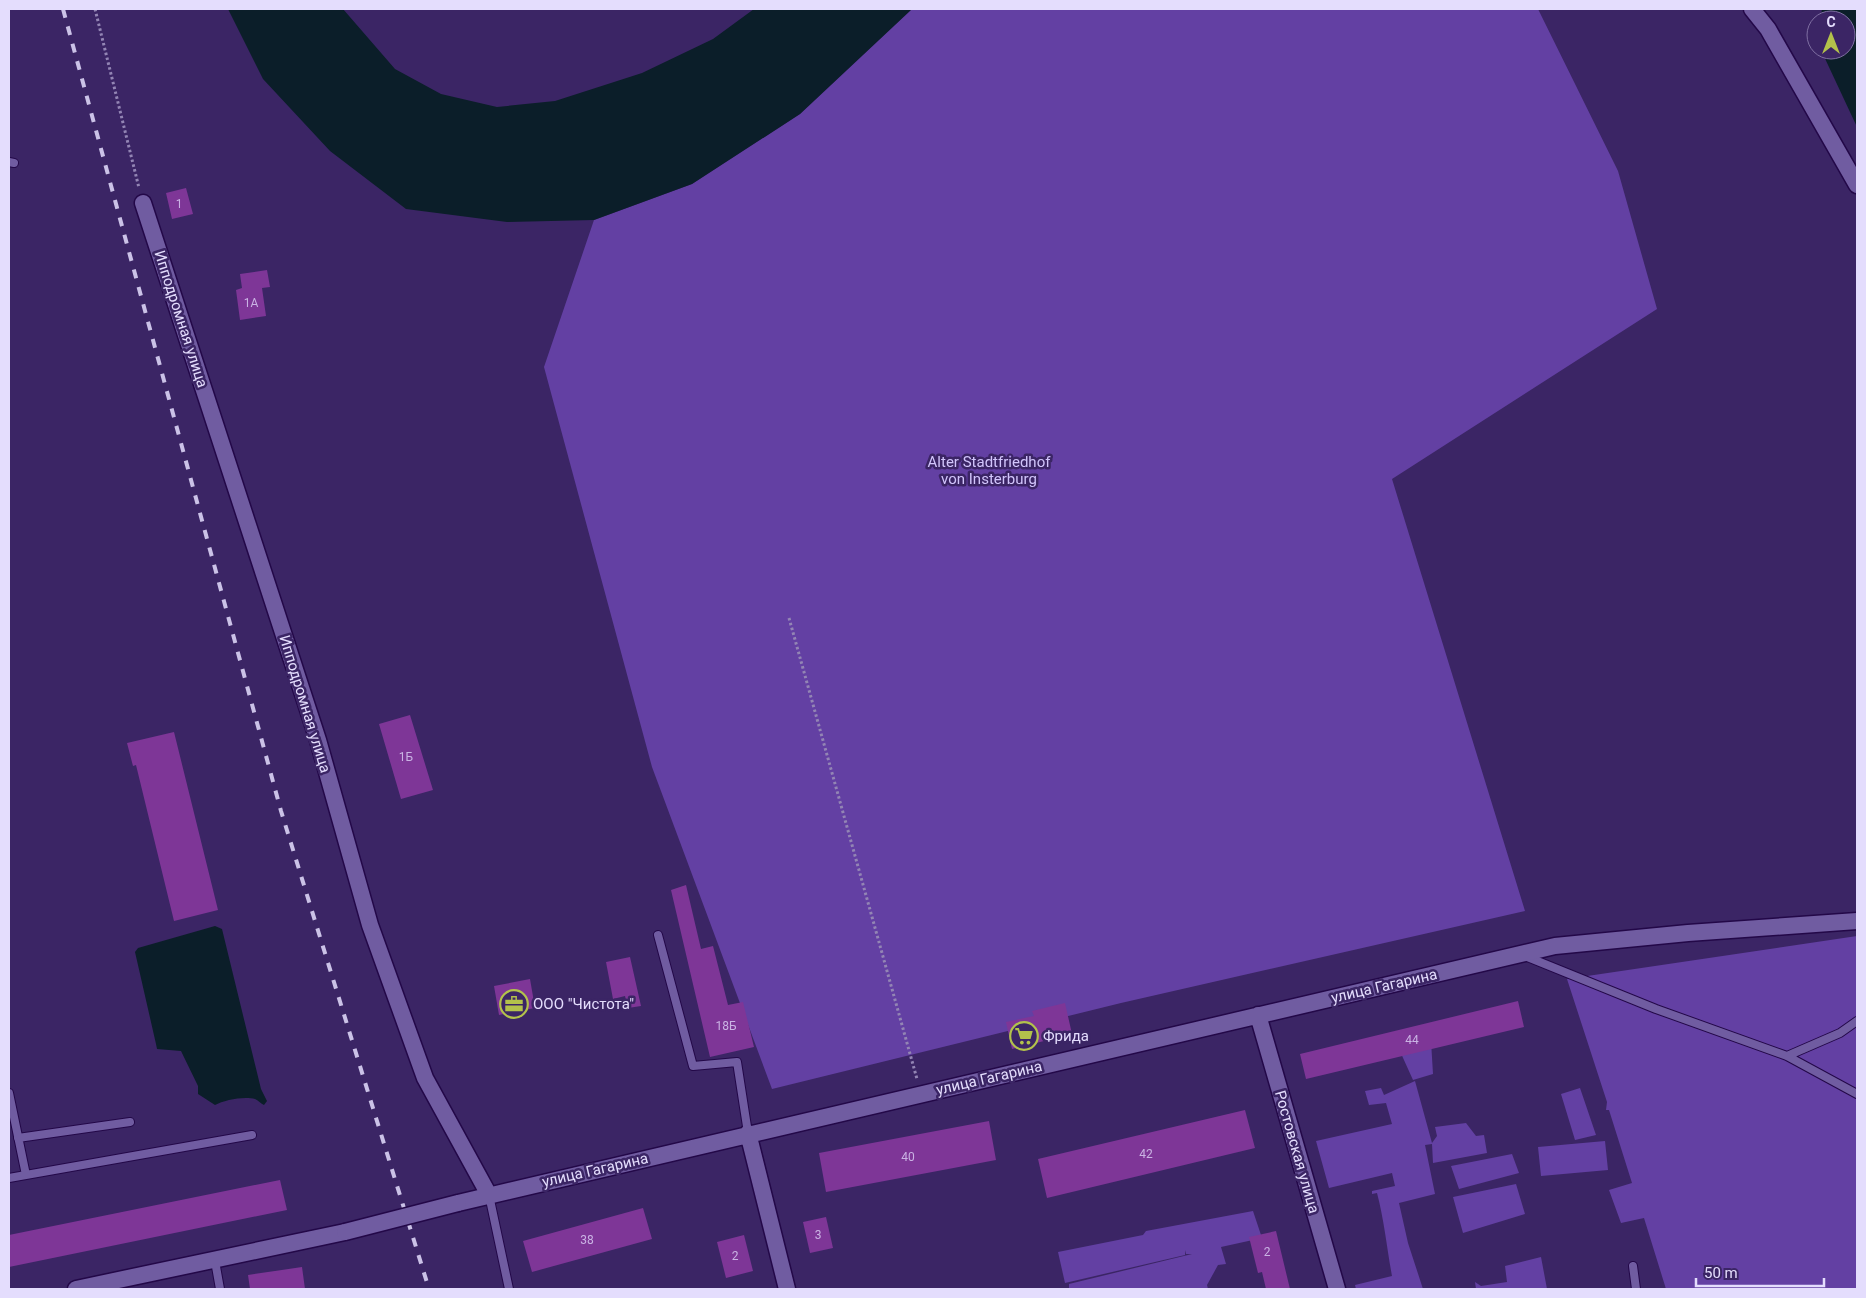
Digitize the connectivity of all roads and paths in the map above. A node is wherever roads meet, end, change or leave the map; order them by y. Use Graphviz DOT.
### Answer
graph roads {
  1 [pos="95,9"];
  2 [pos="1752,9"];
  3 [pos="1857,185"];
  4 [pos="143,203"];
  5 [pos="789,618"];
  6 [pos="1857,921"];
  7 [pos="658,935"];
  8 [pos="1521,954"];
  9 [pos="1258,1016"];
  10 [pos="1856,1023"];
  11 [pos="1787,1056"];
  12 [pos="9,1093"];
  13 [pos="921,1094"];
  14 [pos="1857,1094"];
  15 [pos="130,1122"];
  16 [pos="748,1133"];
  17 [pos="252,1135"];
  18 [pos="18,1138"];
  19 [pos="26,1175"];
  20 [pos="9,1178"];
  21 [pos="489,1195"];
  22 [pos="215,1261"];
  23 [pos="1633,1266"];
  24 [pos="76,1289"];
  25 [pos="220,1289"];
  26 [pos="509,1289"];
  27 [pos="787,1289"];
  28 [pos="1337,1289"];
  29 [pos="1636,1289"];
  1 -- 4 [label="path"];
  2 -- 3 [label="street"];
  4 -- 21 [label="street, Ипподромная улица"];
  5 -- 13 [label="path"];
  6 -- 8 [label="street, улица Гагарина"];
  7 -- 16 [label="lane"];
  8 -- 9 [label="street, улица Гагарина"];
  8 -- 11 [label="lane"];
  9 -- 13 [label="street, улица Гагарина"];
  9 -- 28 [label="street, Ростовская улица"];
  10 -- 11 [label="lane"];
  11 -- 14 [label="lane"];
  12 -- 18 [label="lane"];
  13 -- 16 [label="street, улица Гагарина"];
  15 -- 18 [label="lane"];
  16 -- 21 [label="street, улица Гагарина"];
  16 -- 27 [label="street"];
  17 -- 19 [label="lane"];
  18 -- 19 [label="lane"];
  19 -- 20 [label="lane"];
  21 -- 22 [label="street, улица Гагарина, bridge"];
  21 -- 26 [label="lane"];
  22 -- 24 [label="street"];
  22 -- 25 [label="lane"];
  23 -- 29 [label="lane"];
}
